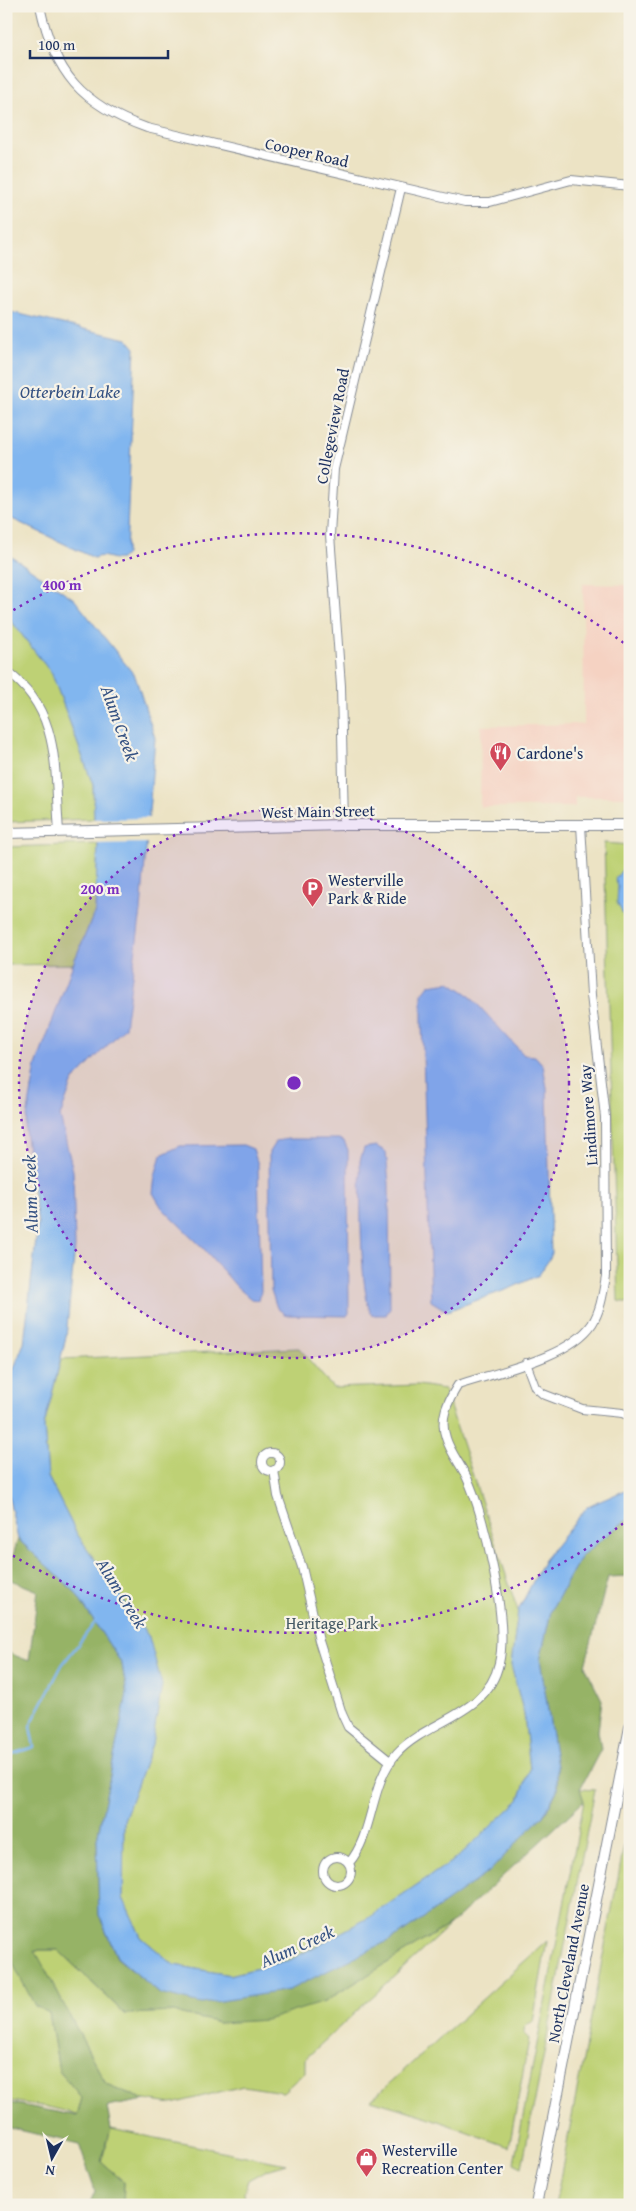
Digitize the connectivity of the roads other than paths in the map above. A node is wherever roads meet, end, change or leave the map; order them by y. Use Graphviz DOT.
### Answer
graph roads {
  1 [pos="40,6"];
  2 [pos="630,186"];
  3 [pos="401,188"];
  4 [pos="6,671"];
  5 [pos="344,825"];
  6 [pos="581,825"];
  7 [pos="630,825"];
  8 [pos="59,832"];
  9 [pos="6,833"];
  10 [pos="526,1363"];
  11 [pos="630,1407"];
  12 [pos="626,1414"];
  13 [pos="274,1470"];
  14 [pos="630,1727"];
  15 [pos="391,1762"];
  16 [pos="349,1863"];
  17 [pos="536,2205"];
  1 -- 3 [label="street, Cooper Road"];
  2 -- 3 [label="street, Cooper Road"];
  3 -- 5 [label="street, Collegeview Road"];
  4 -- 8 [label="street"];
  5 -- 6 [label="main road, West Main Street"];
  5 -- 8 [label="main road, West Main Street"];
  6 -- 7 [label="main road, West Main Street"];
  6 -- 10 [label="street, Lindimore Way"];
  8 -- 9 [label="main road, West Main Street"];
  10 -- 12 [label="street"];
  10 -- 15 [label="street, Lindimore Way"];
  11 -- 12 [label="street"];
  13 -- 15 [label="street"];
  14 -- 17 [label="main road, North Cleveland Avenue"];
  15 -- 16 [label="street, Lindimore Way"];
}
